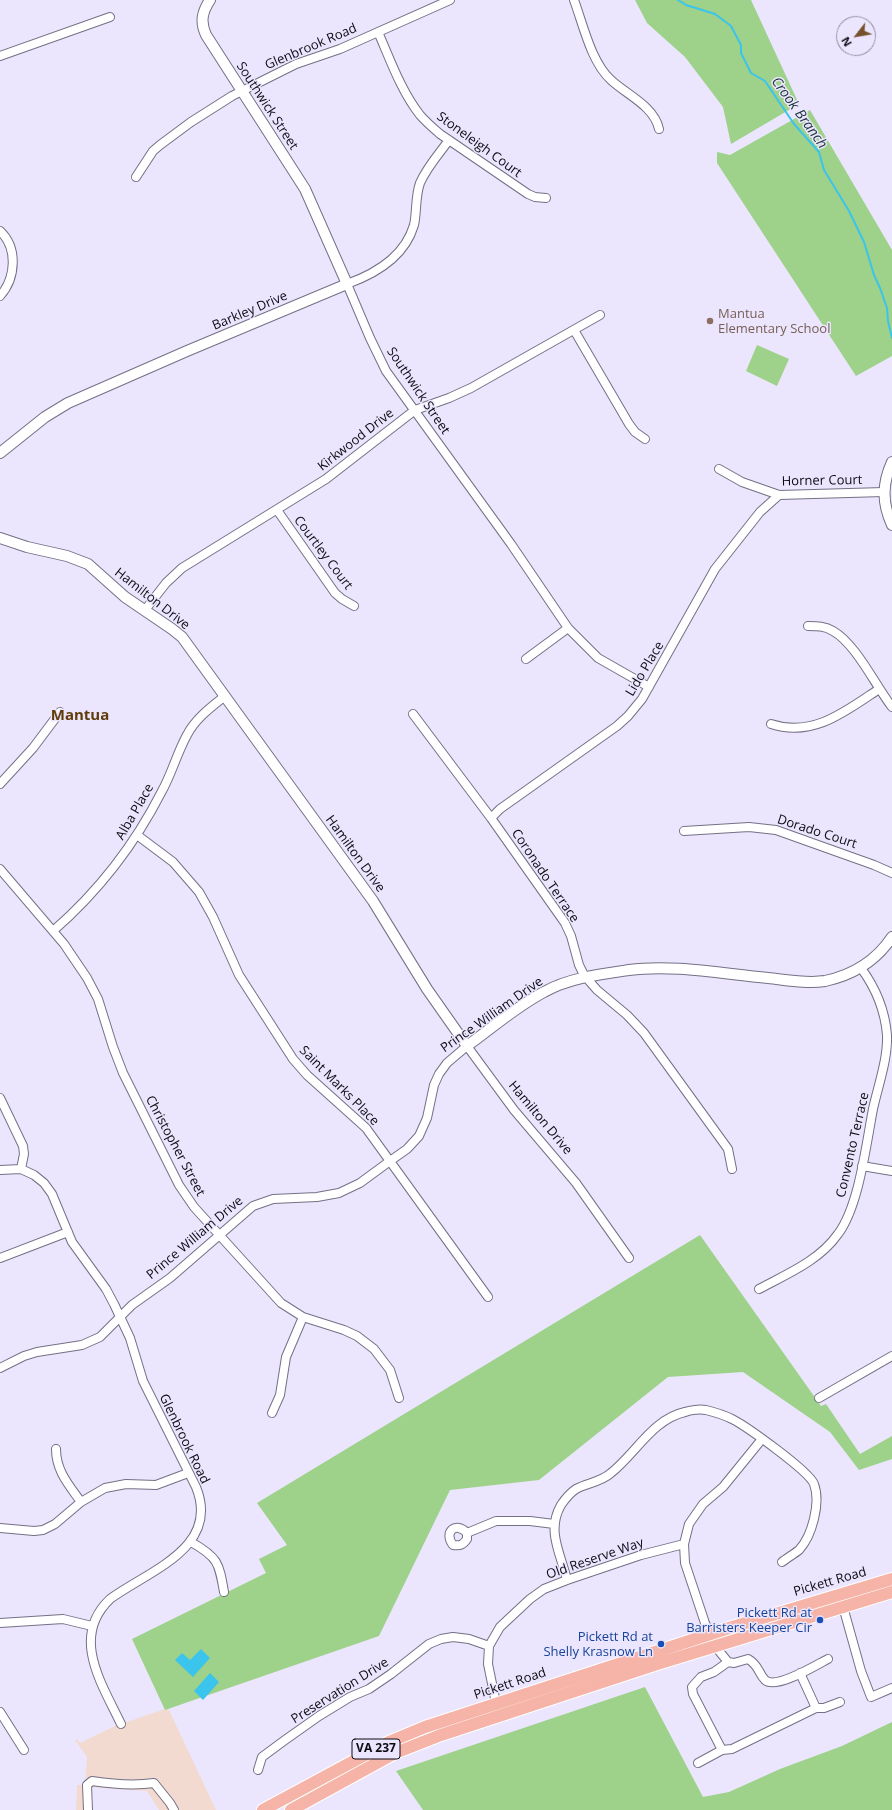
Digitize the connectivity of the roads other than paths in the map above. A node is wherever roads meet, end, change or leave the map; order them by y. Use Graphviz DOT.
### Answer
graph roads {
  1 [pos="210,0"];
  2 [pos="450,0"];
  3 [pos="574,0"];
  4 [pos="110,17"];
  5 [pos="378,32"];
  6 [pos="0,56"];
  7 [pos="242,91"];
  8 [pos="658,129"];
  9 [pos="449,140"];
  10 [pos="136,177"];
  11 [pos="546,198"];
  12 [pos="0,231"];
  13 [pos="347,284"];
  14 [pos="0,296"];
  15 [pos="600,315"];
  16 [pos="574,330"];
  17 [pos="415,410"];
  18 [pos="645,439"];
  19 [pos="0,453"];
  20 [pos="892,462"];
  21 [pos="718,469"];
  22 [pos="884,492"];
  23 [pos="779,495"];
  24 [pos="277,510"];
  25 [pos="892,525"];
  26 [pos="0,538"];
  27 [pos="354,606"];
  28 [pos="146,610"];
  29 [pos="808,626"];
  30 [pos="568,628"];
  31 [pos="526,659"];
  32 [pos="649,687"];
  33 [pos="879,689"];
  34 [pos="225,696"];
  35 [pos="892,707"];
  36 [pos="60,712"];
  37 [pos="413,714"];
  38 [pos="771,724"];
  39 [pos="0,784"];
  40 [pos="491,818"];
  41 [pos="684,831"];
  42 [pos="137,835"];
  43 [pos="0,869"];
  44 [pos="892,873"];
  45 [pos="53,931"];
  46 [pos="892,937"];
  47 [pos="861,968"];
  48 [pos="587,978"];
  49 [pos="889,1044"];
  50 [pos="467,1046"];
  51 [pos="0,1098"];
  52 [pos="390,1161"];
  53 [pos="862,1166"];
  54 [pos="21,1169"];
  55 [pos="732,1169"];
  56 [pos="0,1170"];
  57 [pos="892,1171"];
  58 [pos="68,1232"];
  59 [pos="218,1235"];
  60 [pos="0,1258"];
  61 [pos="629,1258"];
  62 [pos="759,1289"];
  63 [pos="488,1297"];
  64 [pos="120,1317"];
  65 [pos="303,1317"];
  66 [pos="892,1356"];
  67 [pos="0,1368"];
  68 [pos="399,1398"];
  69 [pos="819,1398"];
  70 [pos="272,1413"];
  71 [pos="762,1439"];
  72 [pos="56,1448"];
  73 [pos="188,1473"];
  74 [pos="82,1502"];
  75 [pos="554,1524"];
  76 [pos="0,1528"];
  77 [pos="467,1533"];
  78 [pos="191,1542"];
  79 [pos="684,1544"];
  80 [pos="782,1562"];
  81 [pos="892,1579"];
  82 [pos="566,1580"];
  83 [pos="224,1592"];
  84 [pos="892,1592"];
  85 [pos="840,1594"];
  86 [pos="843,1607"];
  87 [pos="0,1623"];
  88 [pos="92,1626"];
  89 [pos="709,1634"];
  90 [pos="489,1646"];
  91 [pos="715,1646"];
  92 [pos="828,1659"];
  93 [pos="728,1662"];
  94 [pos="800,1674"];
  95 [pos="892,1688"];
  96 [pos="840,1702"];
  97 [pos="496,1704"];
  98 [pos="816,1708"];
  99 [pos="0,1712"];
  100 [pos="500,1716"];
  101 [pos="121,1724"];
  102 [pos="24,1750"];
  103 [pos="722,1750"];
  104 [pos="698,1763"];
  105 [pos="258,1770"];
  106 [pos="88,1810"];
  107 [pos="174,1810"];
  108 [pos="263,1810"];
  109 [pos="291,1810"];
  1 -- 7 [label="street, Southwick Street"];
  2 -- 5 [label="street, Glenbrook Road"];
  3 -- 8 [label="street"];
  4 -- 6 [label="street"];
  5 -- 7 [label="street, Glenbrook Road"];
  5 -- 9 [label="street, Stoneleigh Court"];
  7 -- 10 [label="street, Glenbrook Road"];
  7 -- 13 [label="street, Southwick Street"];
  9 -- 11 [label="street, Stoneleigh Court"];
  9 -- 13 [label="street, Barkley Drive"];
  12 -- 14 [label="street"];
  13 -- 17 [label="street, Southwick Street"];
  13 -- 19 [label="street, Barkley Drive"];
  15 -- 16 [label="street, Kirkwood Drive"];
  16 -- 17 [label="street, Kirkwood Drive"];
  16 -- 18 [label="street"];
  17 -- 24 [label="street, Kirkwood Drive"];
  17 -- 30 [label="street, Southwick Street"];
  20 -- 22 [label="street"];
  21 -- 23 [label="street, Horner Court"];
  22 -- 23 [label="street, Horner Court"];
  22 -- 25 [label="street"];
  23 -- 32 [label="street, Lido Place"];
  24 -- 27 [label="street, Courtley Court"];
  24 -- 28 [label="street, Kirkwood Drive"];
  26 -- 28 [label="street, Hamilton Drive"];
  28 -- 34 [label="street, Hamilton Drive"];
  29 -- 33 [label="street"];
  30 -- 31 [label="street"];
  30 -- 32 [label="street, Southwick Street"];
  32 -- 40 [label="street, Lido Place"];
  33 -- 35 [label="street"];
  33 -- 38 [label="street"];
  34 -- 42 [label="street, Alba Place"];
  34 -- 50 [label="street, Hamilton Drive"];
  36 -- 39 [label="street"];
  37 -- 40 [label="street, Coronado Terrace"];
  40 -- 48 [label="street, Coronado Terrace"];
  41 -- 44 [label="street, Dorado Court"];
  42 -- 45 [label="street, Alba Place"];
  42 -- 52 [label="street, Saint Marks Place"];
  43 -- 45 [label="street, Christopher Street"];
  45 -- 59 [label="street, Christopher Street"];
  46 -- 47 [label="street, Prince William Drive"];
  47 -- 48 [label="street, Prince William Drive"];
  47 -- 49 [label="street, Convento Terrace"];
  48 -- 50 [label="street, Prince William Drive"];
  48 -- 55 [label="street, Coronado Terrace"];
  49 -- 53 [label="street, Convento Terrace"];
  50 -- 52 [label="street, Prince William Drive"];
  50 -- 61 [label="street, Hamilton Drive"];
  51 -- 54 [label="street"];
  52 -- 59 [label="street, Prince William Drive"];
  52 -- 63 [label="street, Saint Marks Place"];
  53 -- 57 [label="street"];
  53 -- 62 [label="street, Convento Terrace"];
  54 -- 56 [label="street"];
  54 -- 58 [label="street, Glenbrook Road"];
  58 -- 60 [label="street"];
  58 -- 64 [label="street, Glenbrook Road"];
  59 -- 64 [label="street, Prince William Drive"];
  59 -- 65 [label="street, Christopher Street"];
  64 -- 67 [label="street, Prince William Drive"];
  64 -- 73 [label="street, Glenbrook Road"];
  65 -- 68 [label="street, Christopher Street"];
  65 -- 70 [label="street"];
  66 -- 69 [label="street"];
  71 -- 75 [label="street"];
  71 -- 79 [label="street"];
  71 -- 80 [label="street"];
  72 -- 74 [label="street"];
  73 -- 74 [label="street"];
  73 -- 78 [label="street, Glenbrook Road"];
  74 -- 76 [label="street"];
  75 -- 77 [label="street"];
  75 -- 82 [label="street"];
  78 -- 83 [label="street"];
  78 -- 88 [label="street, Glenbrook Road"];
  79 -- 82 [label="street, Old Reserve Way"];
  79 -- 89 [label="street"];
  81 -- 85 [label="main road, Pickett Road / VA 237"];
  82 -- 90 [label="street, Old Reserve Way"];
  84 -- 86 [label="main road, Pickett Road / VA 237"];
  85 -- 86 [label="street"];
  85 -- 89 [label="main road, Pickett Road / VA 237"];
  86 -- 91 [label="main road, Pickett Road / VA 237"];
  86 -- 95 [label="street"];
  87 -- 88 [label="street"];
  88 -- 101 [label="street, Glenbrook Road"];
  89 -- 91 [label="street"];
  89 -- 97 [label="main road, Pickett Road / VA 237"];
  90 -- 97 [label="street, Old Reserve Way"];
  90 -- 105 [label="street, Preservation Drive"];
  91 -- 93 [label="street"];
  91 -- 100 [label="main road, Pickett Road / VA 237"];
  92 -- 94 [label="street"];
  93 -- 94 [label="street"];
  93 -- 103 [label="street"];
  94 -- 98 [label="street"];
  96 -- 98 [label="street"];
  97 -- 100 [label="street, Old Reserve Way"];
  97 -- 108 [label="main road, Pickett Road / VA 237"];
  98 -- 103 [label="street"];
  99 -- 102 [label="street"];
  100 -- 109 [label="main road, Pickett Road / VA 237"];
  103 -- 104 [label="street"];
  106 -- 107 [label="street"];
}
